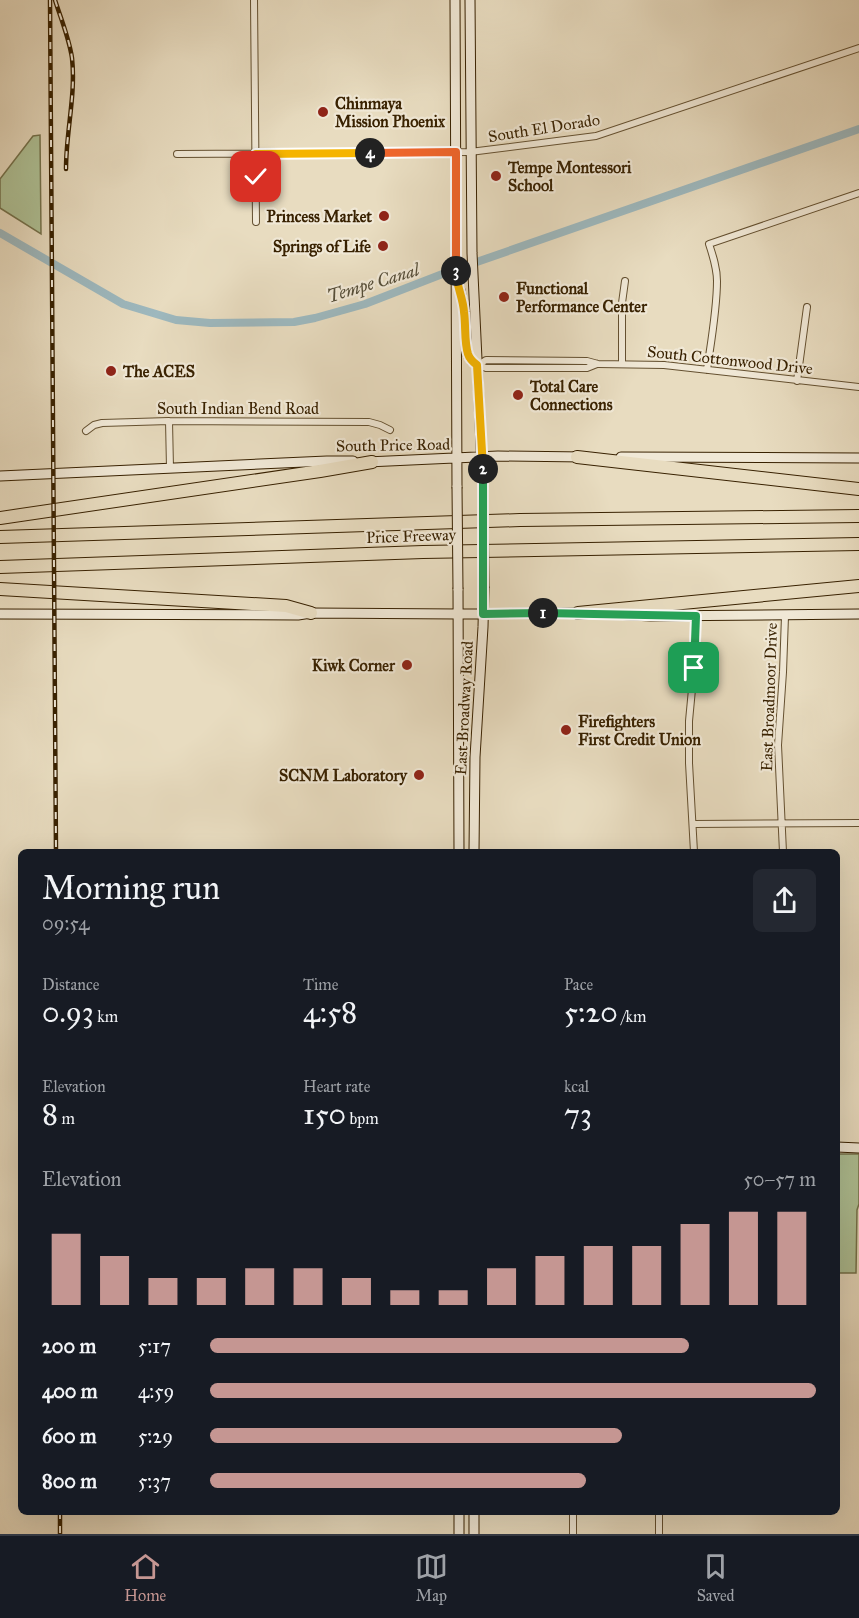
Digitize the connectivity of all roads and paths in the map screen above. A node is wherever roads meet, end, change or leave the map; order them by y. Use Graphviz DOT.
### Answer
graph roads {
  1 [pos="254,0"];
  2 [pos="455,0"];
  3 [pos="470,0"];
  4 [pos="859,48"];
  5 [pos="456,152"];
  6 [pos="470,152"];
  7 [pos="177,154"];
  8 [pos="256,154"];
  9 [pos="859,193"];
  10 [pos="256,222"];
  11 [pos="625,281"];
  12 [pos="456,283"];
  13 [pos="807,307"];
  14 [pos="543,361"];
  15 [pos="598,364"];
  16 [pos="622,364"];
  17 [pos="477,365"];
  18 [pos="532,369"];
  19 [pos="706,370"];
  20 [pos="797,381"];
  21 [pos="859,387"];
  22 [pos="169,421"];
  23 [pos="390,430"];
  24 [pos="86,431"];
  25 [pos="483,457"];
  26 [pos="577,457"];
  27 [pos="859,458"];
  28 [pos="457,459"];
  29 [pos="372,462"];
  30 [pos="170,468"];
  31 [pos="0,476"];
  32 [pos="859,489"];
  33 [pos="859,516"];
  34 [pos="0,518"];
  35 [pos="0,537"];
  36 [pos="859,544"];
  37 [pos="0,567"];
  38 [pos="859,586"];
  39 [pos="0,589"];
  40 [pos="311,613"];
  41 [pos="578,613"];
  42 [pos="0,614"];
  43 [pos="458,614"];
  44 [pos="483,614"];
  45 [pos="859,614"];
  46 [pos="696,616"];
  47 [pos="785,616"];
  48 [pos="459,805"];
  49 [pos="474,805"];
  50 [pos="782,822"];
  51 [pos="859,823"];
  52 [pos="694,824"];
  53 [pos="459,849"];
  54 [pos="474,849"];
  55 [pos="694,849"];
  56 [pos="783,849"];
  57 [pos="840,1148"];
  58 [pos="859,1148"];
  59 [pos="459,1515"];
  60 [pos="474,1515"];
  61 [pos="573,1515"];
  62 [pos="659,1515"];
  63 [pos="459,1534"];
  64 [pos="474,1534"];
  65 [pos="573,1534"];
  66 [pos="659,1534"];
  1 -- 8 [label="street"];
  2 -- 5 [label="main road, East Broadway Road"];
  3 -- 6 [label="main road, East Broadway Road"];
  4 -- 6 [label="street, South El Dorado"];
  5 -- 6 [label="street, South El Dorado"];
  5 -- 8 [label="street, South El Dorado"];
  5 -- 12 [label="main road, East Broadway Road"];
  6 -- 17 [label="main road, East Broadway Road"];
  7 -- 8 [label="street, South El Dorado"];
  8 -- 10 [label="street"];
  9 -- 19 [label="street"];
  11 -- 16 [label="street"];
  12 -- 17 [label="main road"];
  12 -- 28 [label="main road, East Broadway Road"];
  13 -- 20 [label="street"];
  14 -- 15 [label="street, South Cottonwood Drive"];
  14 -- 17 [label="street, South Cottonwood Drive"];
  14 -- 18 [label="street"];
  15 -- 16 [label="street, South Cottonwood Drive"];
  15 -- 18 [label="street, South Cottonwood Drive"];
  16 -- 19 [label="street, South Cottonwood Drive"];
  17 -- 18 [label="street, South Cottonwood Drive"];
  17 -- 25 [label="main road, East Broadway Road"];
  19 -- 20 [label="street, South Cottonwood Drive"];
  20 -- 21 [label="street, South Cottonwood Drive"];
  22 -- 23 [label="street, South Indian Bend Road"];
  22 -- 24 [label="street, South Indian Bend Road"];
  22 -- 30 [label="street"];
  25 -- 26 [label="main road, South Price Road"];
  25 -- 28 [label="main road, South Price Road"];
  25 -- 44 [label="main road, East Broadway Road, bridge"];
  26 -- 27 [label="main road, South Price Road"];
  26 -- 32 [label="highway"];
  28 -- 29 [label="main road, South Price Road"];
  28 -- 43 [label="main road, East Broadway Road, bridge"];
  29 -- 30 [label="main road, South Price Road"];
  29 -- 34 [label="highway"];
  30 -- 31 [label="main road, South Price Road"];
  33 -- 35 [label="highway, Price Freeway"];
  36 -- 37 [label="highway, Price Freeway"];
  38 -- 41 [label="highway"];
  39 -- 40 [label="highway"];
  40 -- 42 [label="main road"];
  40 -- 43 [label="main road"];
  41 -- 44 [label="main road"];
  41 -- 46 [label="main road"];
  43 -- 44 [label="main road"];
  43 -- 48 [label="main road, East Broadway Road"];
  44 -- 49 [label="main road, East Broadway Road"];
  45 -- 47 [label="main road"];
  46 -- 47 [label="main road"];
  46 -- 52 [label="street"];
  47 -- 50 [label="street, East Broadmoor Drive"];
  48 -- 49 [label="main road"];
  48 -- 53 [label="main road, East Broadway Road"];
  49 -- 54 [label="main road, East Broadway Road"];
  50 -- 51 [label="street"];
  50 -- 52 [label="street"];
  50 -- 56 [label="street, East Broadmoor Drive"];
  52 -- 55 [label="street"];
  57 -- 58 [label="main road"];
  59 -- 63 [label="main road"];
  60 -- 64 [label="main road"];
  61 -- 65 [label="street"];
  62 -- 66 [label="street"];
}
